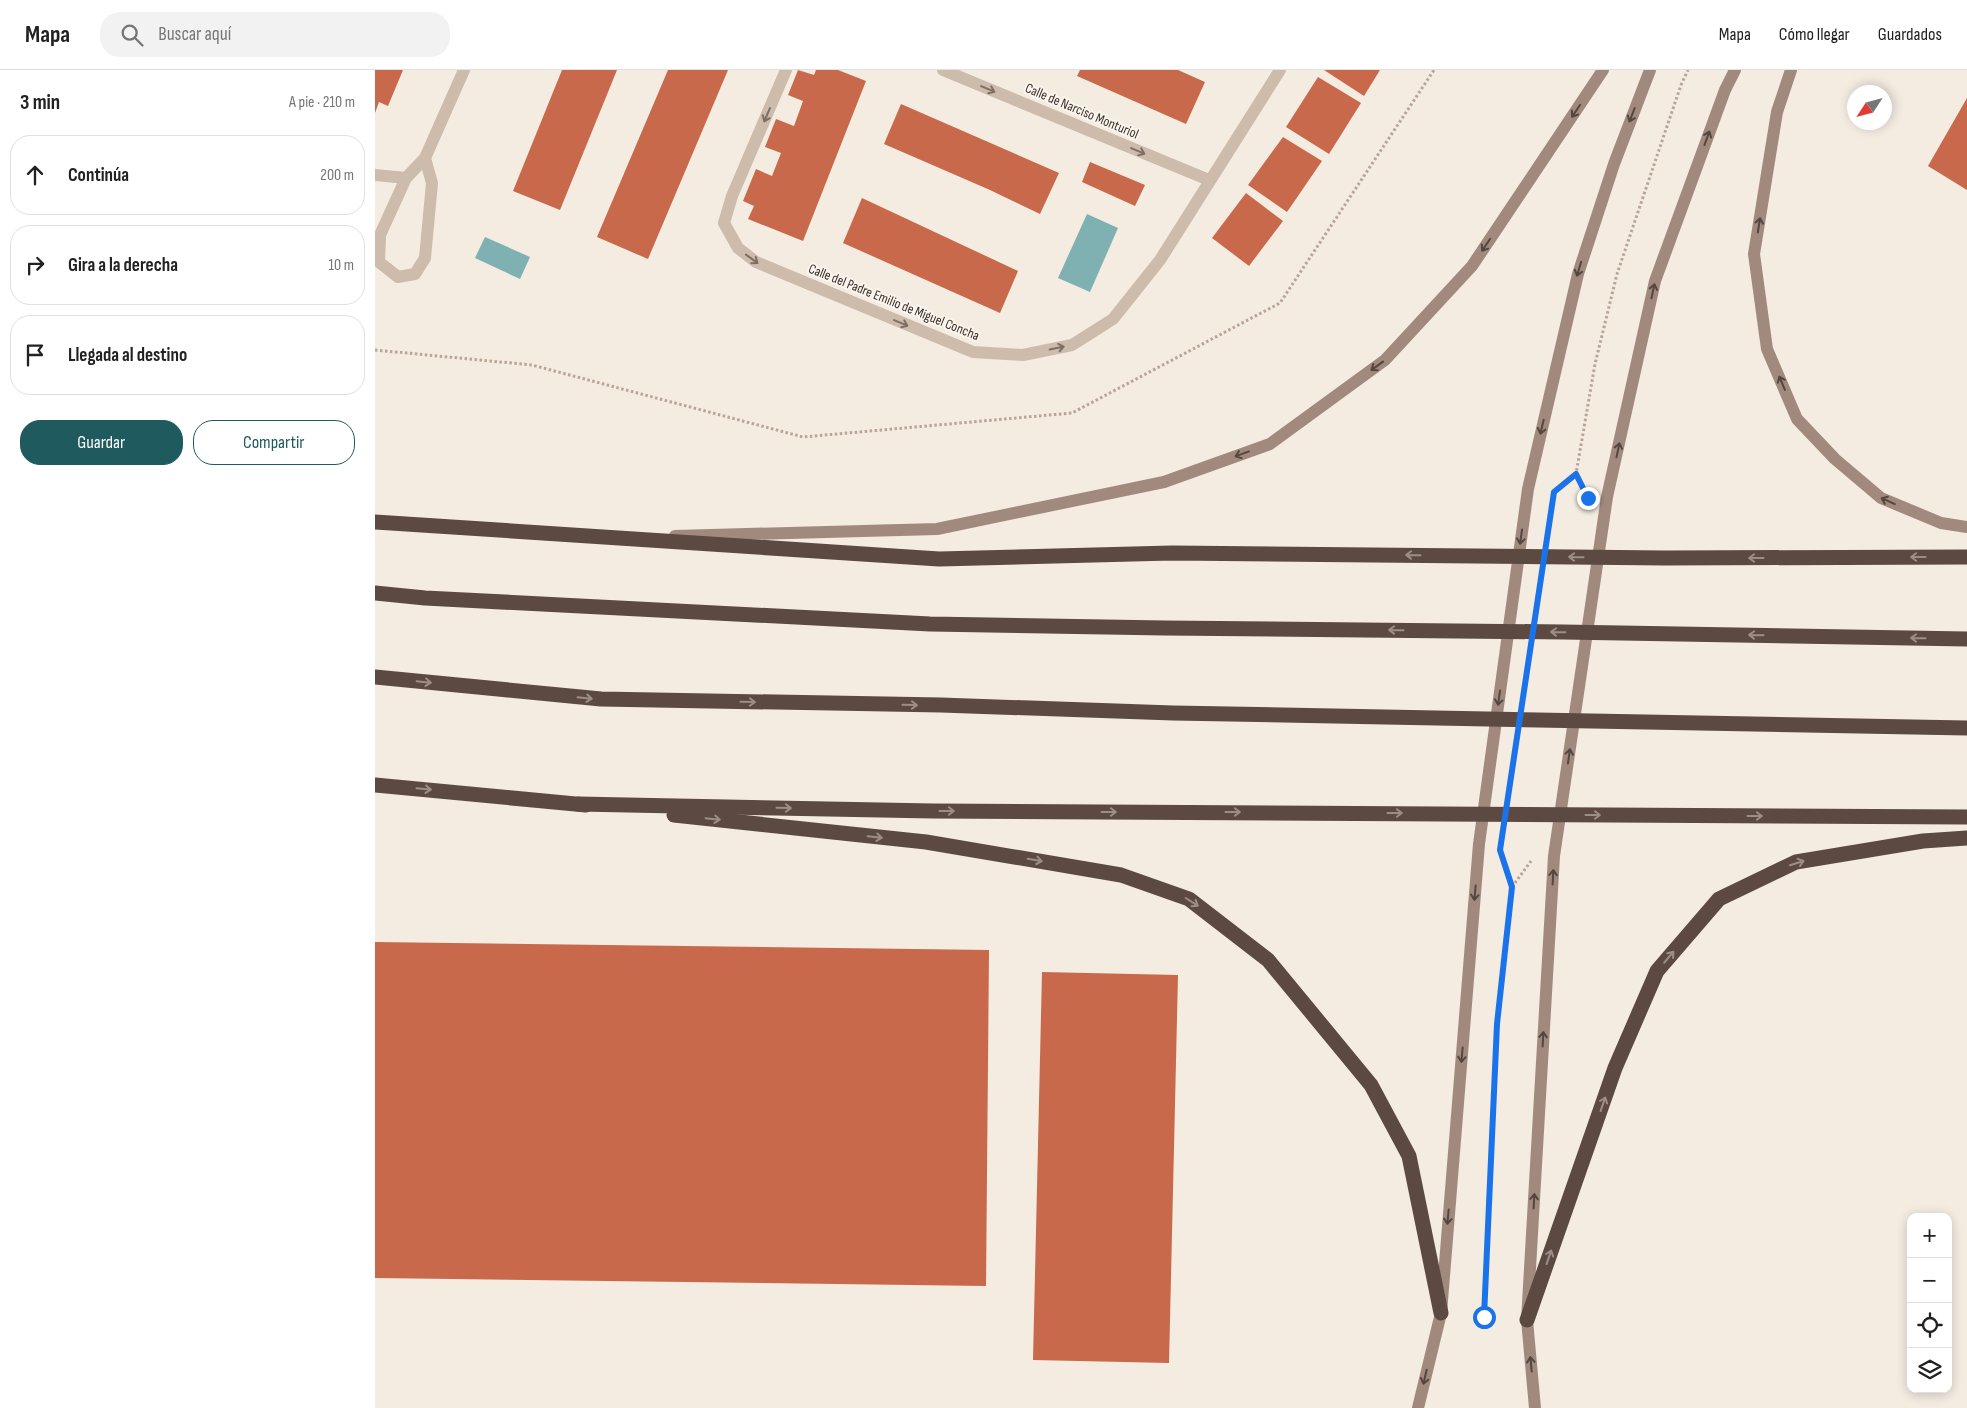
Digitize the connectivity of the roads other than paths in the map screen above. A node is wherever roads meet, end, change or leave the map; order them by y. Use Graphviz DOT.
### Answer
graph roads {
  1 [pos="464,70"];
  2 [pos="786,70"];
  3 [pos="943,70"];
  4 [pos="1280,70"];
  5 [pos="1603,70"];
  6 [pos="1650,70"];
  7 [pos="1735,70"];
  8 [pos="1791,70"];
  9 [pos="425,158"];
  10 [pos="375,176"];
  11 [pos="406,178"];
  12 [pos="1209,180"];
  13 [pos="375,522"];
  14 [pos="1967,527"];
  15 [pos="611,537"];
  16 [pos="1967,557"];
  17 [pos="375,586"];
  18 [pos="375,593"];
  19 [pos="425,598"];
  20 [pos="1967,639"];
  21 [pos="375,677"];
  22 [pos="1967,728"];
  23 [pos="375,785"];
  24 [pos="578,804"];
  25 [pos="1967,817"];
  26 [pos="1967,838"];
  27 [pos="1441,1313"];
  28 [pos="1527,1320"];
  29 [pos="1418,1408"];
  30 [pos="1535,1408"];
  1 -- 9 [label="street"];
  2 -- 12 [label="street, Calle del Padre Emilio de Miguel Concha, one-way"];
  3 -- 12 [label="street, Calle de Narciso Monturiol, one-way"];
  4 -- 12 [label="street, Calle del Padre Emilio de Miguel Concha"];
  5 -- 15 [label="street, one-way"];
  6 -- 27 [label="street, one-way"];
  28 -- 7 [label="street, one-way"];
  14 -- 8 [label="street, one-way"];
  9 -- 11 [label="street"];
  9 -- 11 [label="street"];
  10 -- 11 [label="street"];
  13 -- 15 [label="highway"];
  16 -- 15 [label="highway, one-way"];
  17 -- 19 [label="highway"];
  18 -- 19 [label="highway"];
  20 -- 19 [label="highway, one-way"];
  21 -- 22 [label="highway, one-way"];
  23 -- 24 [label="highway, one-way"];
  24 -- 25 [label="highway, one-way"];
  24 -- 27 [label="highway, one-way"];
  28 -- 26 [label="highway, one-way"];
  27 -- 29 [label="street, one-way"];
  30 -- 28 [label="street, one-way"];
}
